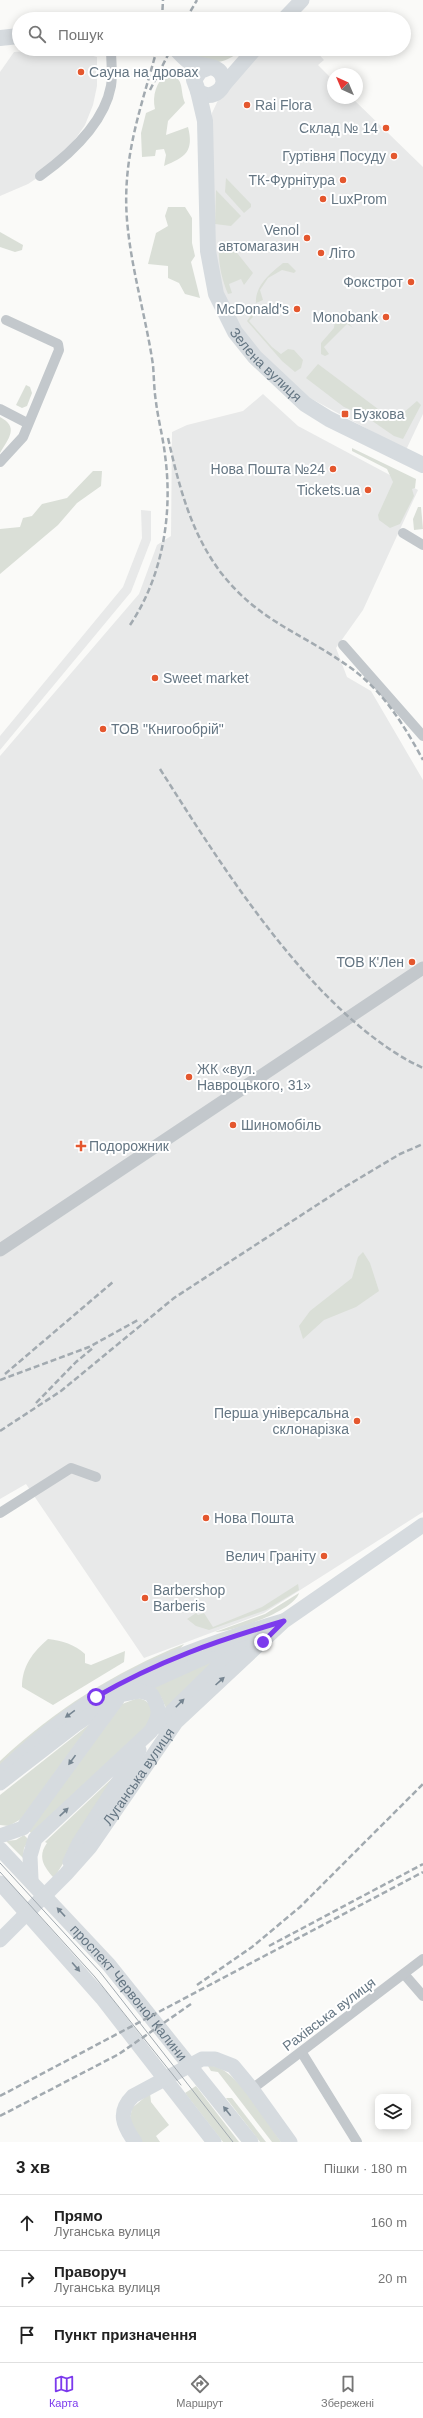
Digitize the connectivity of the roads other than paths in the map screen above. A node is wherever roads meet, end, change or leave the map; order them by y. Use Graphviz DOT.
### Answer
graph roads {
  1 [pos="302,0"];
  2 [pos="291,12"];
  3 [pos="12,37"];
  4 [pos="0,38"];
  5 [pos="112,56"];
  6 [pos="184,56"];
  7 [pos="248,56"];
  8 [pos="189,61"];
  9 [pos="242,63"];
  10 [pos="214,68"];
  11 [pos="196,85"];
  12 [pos="219,90"];
  13 [pos="205,121"];
  14 [pos="40,176"];
  15 [pos="6,320"];
  16 [pos="0,409"];
  17 [pos="27,423"];
  18 [pos="0,462"];
  19 [pos="423,465"];
  20 [pos="403,533"];
  21 [pos="423,545"];
  22 [pos="343,645"];
  23 [pos="423,736"];
  24 [pos="423,968"];
  25 [pos="0,1250"];
  26 [pos="96,1477"];
  27 [pos="0,1514"];
  28 [pos="423,1525"];
  29 [pos="284,1621"];
  30 [pos="120,1695"];
  31 [pos="151,1732"];
  32 [pos="0,1775"];
  33 [pos="0,1783"];
  34 [pos="0,1836"];
  35 [pos="0,1849"];
  36 [pos="66,1874"];
  37 [pos="31,1879"];
  38 [pos="0,1883"];
  39 [pos="6,1896"];
  40 [pos="0,1940"];
  41 [pos="423,1959"];
  42 [pos="404,1974"];
  43 [pos="423,1996"];
  44 [pos="302,2053"];
  45 [pos="252,2089"];
  46 [pos="135,2142"];
  47 [pos="214,2142"];
  48 [pos="250,2142"];
  49 [pos="290,2142"];
  50 [pos="357,2142"];
  1 -- 2 [label="main road"];
  3 -- 4 [label="main road"];
  5 -- 14 [label="street"];
  6 -- 8 [label="main road"];
  7 -- 9 [label="main road"];
  8 -- 10 [label="main road"];
  8 -- 11 [label="main road, Зелена вулиця"];
  9 -- 10 [label="main road"];
  9 -- 12 [label="main road"];
  10 -- 11 [label="main road"];
  10 -- 12 [label="main road"];
  11 -- 12 [label="main road"];
  11 -- 13 [label="main road, Зелена вулиця"];
  12 -- 13 [label="main road, Зелена вулиця"];
  13 -- 19 [label="main road, Зелена вулиця"];
  15 -- 17 [label="street"];
  16 -- 17 [label="street"];
  17 -- 18 [label="street"];
  20 -- 21 [label="street"];
  22 -- 23 [label="street"];
  24 -- 25 [label="street"];
  26 -- 27 [label="street"];
  28 -- 29 [label="main road, Луганська вулиця"];
  29 -- 30 [label="main road"];
  31 -- 29 [label="main road, one-way"];
  29 -- 32 [label="main road, Луганська вулиця, one-way"];
  36 -- 29 [label="main road, Луганська вулиця, one-way"];
  30 -- 31 [label="main road"];
  30 -- 33 [label="main road"];
  30 -- 34 [label="main road, one-way"];
  31 -- 36 [label="main road"];
  37 -- 31 [label="main road, one-way"];
  35 -- 37 [label="main road, проспект Червоної Калини"];
  36 -- 40 [label="main road, Луганська вулиця"];
  48 -- 37 [label="main road, проспект Червоної Калини, one-way"];
  38 -- 39 [label="main road, проспект Червоної Калини"];
  39 -- 47 [label="main road, проспект Червоної Калини, one-way"];
  41 -- 42 [label="street, Рахівська вулиця"];
  42 -- 43 [label="street"];
  42 -- 44 [label="street, Рахівська вулиця"];
  44 -- 45 [label="street, Рахівська вулиця"];
  44 -- 50 [label="street"];
  45 -- 46 [label="main road"];
  45 -- 49 [label="main road"];
}
